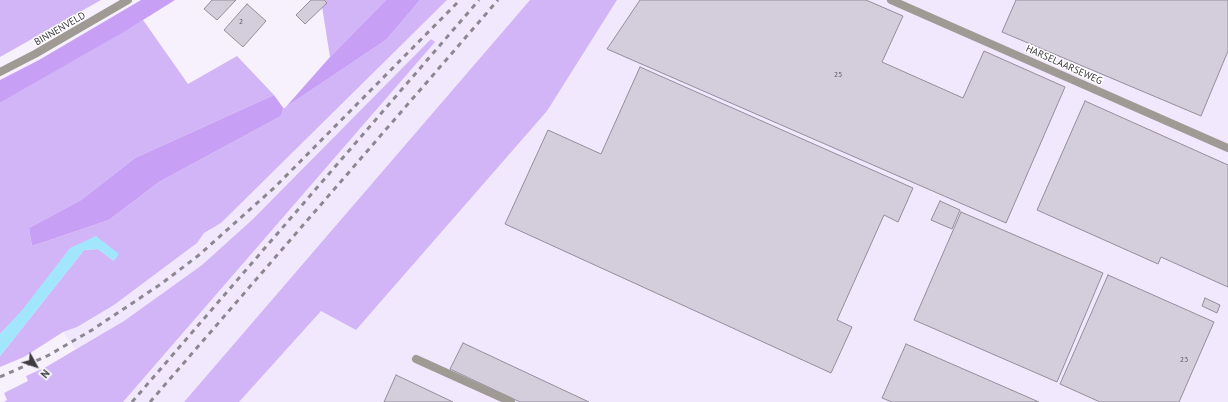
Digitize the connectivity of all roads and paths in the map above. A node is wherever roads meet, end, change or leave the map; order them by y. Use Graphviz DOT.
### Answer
graph roads {
  1 [pos="128,0"];
  2 [pos="891,0"];
  3 [pos="0,72"];
  4 [pos="1228,148"];
  5 [pos="416,359"];
  6 [pos="510,402"];
  1 -- 3 [label="street, BINNENVELD"];
  2 -- 4 [label="street, HARSELAARSEWEG"];
  5 -- 6 [label="street"];
}
